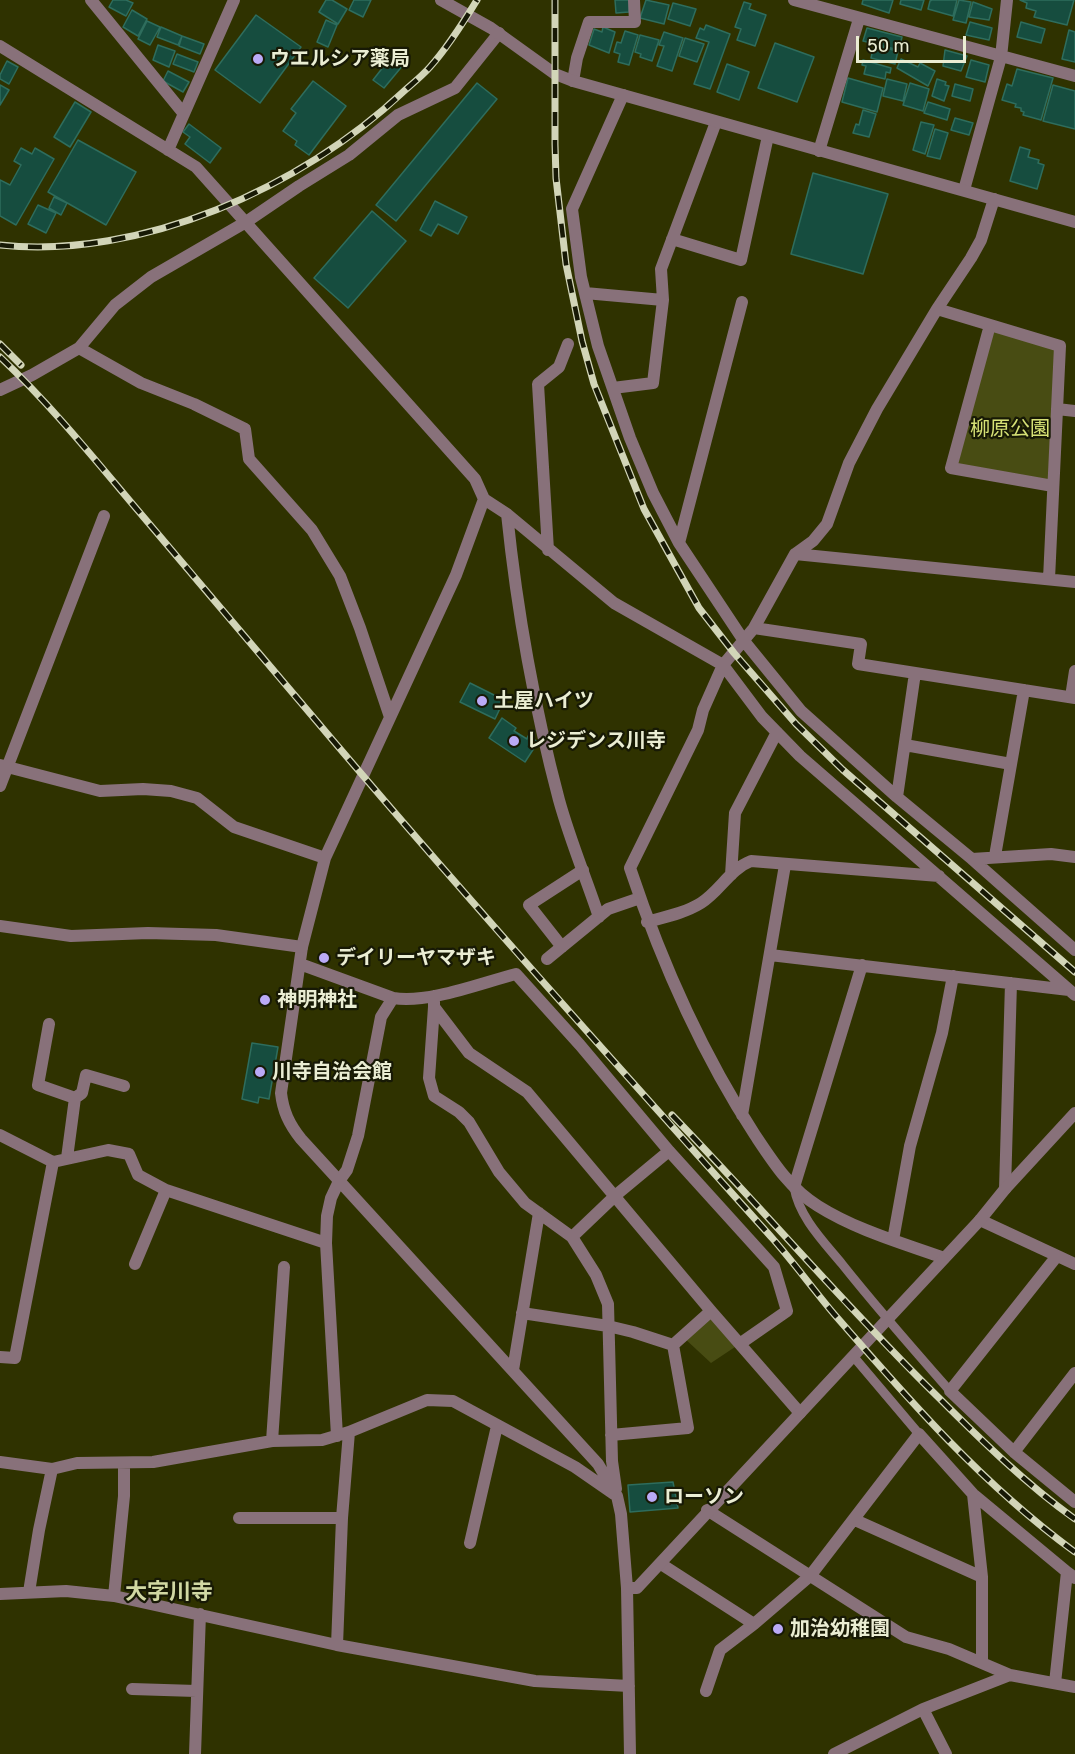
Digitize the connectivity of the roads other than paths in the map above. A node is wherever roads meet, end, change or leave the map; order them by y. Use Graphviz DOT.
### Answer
graph roads {
  1 [pos="91,0"];
  2 [pos="234,0"];
  3 [pos="441,0"];
  4 [pos="634,0"];
  5 [pos="794,0"];
  6 [pos="1007,0"];
  7 [pos="830,5"];
  8 [pos="859,19"];
  9 [pos="499,33"];
  10 [pos="0,46"];
  11 [pos="1001,57"];
  12 [pos="1075,76"];
  13 [pos="573,81"];
  14 [pos="623,95"];
  15 [pos="183,114"];
  16 [pos="716,122"];
  17 [pos="768,136"];
  18 [pos="168,150"];
  19 [pos="819,151"];
  20 [pos="964,190"];
  21 [pos="994,199"];
  22 [pos="246,222"];
  23 [pos="1075,222"];
  24 [pos="672,239"];
  25 [pos="585,293"];
  26 [pos="663,300"];
  27 [pos="742,302"];
  28 [pos="937,309"];
  29 [pos="990,325"];
  30 [pos="568,344"];
  31 [pos="78,348"];
  32 [pos="613,388"];
  33 [pos="0,390"];
  34 [pos="1057,409"];
  35 [pos="1075,411"];
  36 [pos="1053,486"];
  37 [pos="484,499"];
  38 [pos="507,514"];
  39 [pos="104,516"];
  40 [pos="679,543"];
  41 [pos="548,550"];
  42 [pos="795,554"];
  43 [pos="1049,579"];
  44 [pos="1075,582"];
  45 [pos="754,628"];
  46 [pos="744,641"];
  47 [pos="723,665"];
  48 [pos="1075,671"];
  49 [pos="915,673"];
  50 [pos="1024,690"];
  51 [pos="1073,698"];
  52 [pos="390,717"];
  53 [pos="777,732"];
  54 [pos="905,745"];
  55 [pos="1011,764"];
  56 [pos="4,766"];
  57 [pos="0,786"];
  58 [pos="897,797"];
  59 [pos="995,856"];
  60 [pos="1075,857"];
  61 [pos="325,858"];
  62 [pos="972,859"];
  63 [pos="785,865"];
  64 [pos="583,870"];
  65 [pos="731,875"];
  66 [pos="939,876"];
  67 [pos="640,898"];
  68 [pos="599,917"];
  69 [pos="647,922"];
  70 [pos="0,926"];
  71 [pos="302,947"];
  72 [pos="562,947"];
  73 [pos="1075,950"];
  74 [pos="770,955"];
  75 [pos="547,959"];
  76 [pos="300,964"];
  77 [pos="862,965"];
  78 [pos="953,976"];
  79 [pos="1011,983"];
  80 [pos="1072,993"];
  81 [pos="393,998"];
  82 [pos="434,1002"];
  83 [pos="49,1024"];
  84 [pos="124,1086"];
  85 [pos="75,1098"];
  86 [pos="1075,1113"];
  87 [pos="742,1115"];
  88 [pos="0,1135"];
  89 [pos="669,1151"];
  90 [pos="67,1158"];
  91 [pos="53,1162"];
  92 [pos="339,1181"];
  93 [pos="794,1187"];
  94 [pos="1005,1189"];
  95 [pos="166,1190"];
  96 [pos="616,1195"];
  97 [pos="539,1213"];
  98 [pos="980,1220"];
  99 [pos="572,1237"];
  100 [pos="893,1239"];
  101 [pos="326,1243"];
  102 [pos="1057,1256"];
  103 [pos="944,1258"];
  104 [pos="135,1264"];
  105 [pos="1075,1264"];
  106 [pos="284,1267"];
  107 [pos="711,1311"];
  108 [pos="522,1313"];
  109 [pos="886,1320"];
  110 [pos="608,1326"];
  111 [pos="741,1343"];
  112 [pos="673,1345"];
  113 [pos="854,1356"];
  114 [pos="0,1357"];
  115 [pos="513,1370"];
  116 [pos="1075,1373"];
  117 [pos="950,1391"];
  118 [pos="800,1413"];
  119 [pos="497,1426"];
  120 [pos="343,1434"];
  121 [pos="919,1434"];
  122 [pos="611,1435"];
  123 [pos="272,1441"];
  124 [pos="1014,1452"];
  125 [pos="0,1462"];
  126 [pos="124,1463"];
  127 [pos="52,1469"];
  128 [pos="973,1494"];
  129 [pos="617,1496"];
  130 [pos="1075,1502"];
  131 [pos="707,1510"];
  132 [pos="239,1518"];
  133 [pos="342,1518"];
  134 [pos="855,1520"];
  135 [pos="470,1544"];
  136 [pos="661,1564"];
  137 [pos="1071,1575"];
  138 [pos="810,1576"];
  139 [pos="982,1577"];
  140 [pos="627,1588"];
  141 [pos="29,1592"];
  142 [pos="0,1594"];
  143 [pos="114,1596"];
  144 [pos="201,1614"];
  145 [pos="754,1624"];
  146 [pos="337,1645"];
  147 [pos="982,1662"];
  148 [pos="1010,1675"];
  149 [pos="1055,1683"];
  150 [pos="629,1686"];
  151 [pos="1075,1687"];
  152 [pos="132,1689"];
  153 [pos="196,1691"];
  154 [pos="706,1691"];
  155 [pos="923,1709"];
  156 [pos="195,1754"];
  157 [pos="630,1754"];
  158 [pos="834,1754"];
  159 [pos="946,1754"];
  1 -- 15 [label="street"];
  2 -- 15 [label="street"];
  3 -- 9 [label="street"];
  4 -- 13 [label="street"];
  5 -- 7 [label="street"];
  6 -- 11 [label="street"];
  7 -- 8 [label="street"];
  8 -- 11 [label="street"];
  8 -- 19 [label="street"];
  9 -- 13 [label="street"];
  9 -- 22 [label="street"];
  10 -- 18 [label="street"];
  11 -- 12 [label="street"];
  11 -- 20 [label="street"];
  13 -- 14 [label="street"];
  14 -- 16 [label="street"];
  14 -- 25 [label="street"];
  15 -- 18 [label="street"];
  16 -- 17 [label="street"];
  16 -- 24 [label="street"];
  17 -- 19 [label="street"];
  17 -- 24 [label="street"];
  18 -- 22 [label="street"];
  19 -- 20 [label="street"];
  20 -- 21 [label="street"];
  21 -- 23 [label="street"];
  21 -- 28 [label="street"];
  22 -- 31 [label="street"];
  22 -- 37 [label="street"];
  24 -- 26 [label="street"];
  25 -- 26 [label="street"];
  25 -- 32 [label="street"];
  26 -- 32 [label="street"];
  27 -- 40 [label="street"];
  28 -- 29 [label="street"];
  28 -- 42 [label="street"];
  29 -- 34 [label="street"];
  29 -- 36 [label="street"];
  30 -- 41 [label="street"];
  31 -- 33 [label="street"];
  31 -- 52 [label="street"];
  32 -- 40 [label="street"];
  34 -- 35 [label="street"];
  34 -- 36 [label="street"];
  36 -- 43 [label="street"];
  37 -- 38 [label="street"];
  37 -- 52 [label="street"];
  38 -- 41 [label="street"];
  38 -- 64 [label="street"];
  39 -- 56 [label="street"];
  40 -- 46 [label="street"];
  41 -- 47 [label="street"];
  42 -- 43 [label="street"];
  42 -- 45 [label="street"];
  43 -- 44 [label="street"];
  45 -- 46 [label="street"];
  45 -- 49 [label="street"];
  46 -- 47 [label="street"];
  46 -- 58 [label="street"];
  47 -- 53 [label="street"];
  47 -- 67 [label="street"];
  48 -- 51 [label="street"];
  49 -- 50 [label="street"];
  49 -- 54 [label="street"];
  50 -- 51 [label="street"];
  50 -- 55 [label="street"];
  52 -- 61 [label="street"];
  53 -- 65 [label="street"];
  53 -- 66 [label="street"];
  54 -- 55 [label="street"];
  54 -- 58 [label="street"];
  55 -- 59 [label="street"];
  56 -- 57 [label="street"];
  56 -- 61 [label="street"];
  58 -- 62 [label="street"];
  59 -- 60 [label="street"];
  59 -- 62 [label="street"];
  61 -- 71 [label="street"];
  62 -- 73 [label="street"];
  63 -- 65 [label="street"];
  63 -- 66 [label="street"];
  63 -- 74 [label="street"];
  64 -- 68 [label="street"];
  64 -- 72 [label="street"];
  65 -- 69 [label="street"];
  66 -- 80 [label="street"];
  67 -- 68 [label="street"];
  67 -- 69 [label="street"];
  68 -- 72 [label="street"];
  69 -- 87 [label="street"];
  70 -- 71 [label="street"];
  71 -- 76 [label="street"];
  72 -- 75 [label="street"];
  74 -- 77 [label="street"];
  74 -- 87 [label="street"];
  76 -- 81 [label="street"];
  76 -- 92 [label="street"];
  77 -- 78 [label="street"];
  77 -- 93 [label="street"];
  78 -- 79 [label="street"];
  78 -- 100 [label="street"];
  79 -- 80 [label="street"];
  79 -- 94 [label="street"];
  81 -- 82 [label="street"];
  81 -- 92 [label="street"];
  82 -- 89 [label="street"];
  82 -- 96 [label="street"];
  82 -- 97 [label="street"];
  83 -- 85 [label="street"];
  84 -- 85 [label="street"];
  85 -- 90 [label="street"];
  86 -- 94 [label="street"];
  87 -- 93 [label="street"];
  88 -- 91 [label="street"];
  89 -- 96 [label="street"];
  89 -- 111 [label="street"];
  90 -- 91 [label="street"];
  90 -- 95 [label="street"];
  91 -- 114 [label="street"];
  92 -- 101 [label="street"];
  92 -- 115 [label="street"];
  93 -- 100 [label="street"];
  93 -- 109 [label="street"];
  94 -- 98 [label="street"];
  95 -- 101 [label="street"];
  95 -- 104 [label="street"];
  96 -- 99 [label="street"];
  96 -- 107 [label="street"];
  97 -- 99 [label="street"];
  97 -- 108 [label="street"];
  98 -- 102 [label="street"];
  98 -- 103 [label="street"];
  99 -- 110 [label="street"];
  100 -- 103 [label="street"];
  101 -- 120 [label="street"];
  102 -- 105 [label="street"];
  102 -- 117 [label="street"];
  103 -- 109 [label="street"];
  106 -- 123 [label="street"];
  107 -- 111 [label="street"];
  107 -- 112 [label="street"];
  108 -- 110 [label="street"];
  108 -- 115 [label="street"];
  109 -- 113 [label="street"];
  109 -- 117 [label="street"];
  110 -- 112 [label="street"];
  110 -- 122 [label="street"];
  111 -- 118 [label="street"];
  112 -- 122 [label="street"];
  113 -- 118 [label="street"];
  113 -- 121 [label="street"];
  115 -- 129 [label="street"];
  116 -- 124 [label="street"];
  117 -- 124 [label="street"];
  118 -- 131 [label="street"];
  119 -- 120 [label="street"];
  119 -- 129 [label="street"];
  119 -- 135 [label="street"];
  120 -- 123 [label="street"];
  120 -- 133 [label="street"];
  121 -- 128 [label="street"];
  121 -- 134 [label="street"];
  122 -- 129 [label="street"];
  123 -- 126 [label="street"];
  124 -- 130 [label="street"];
  125 -- 127 [label="street"];
  126 -- 127 [label="street"];
  126 -- 143 [label="street"];
  127 -- 141 [label="street"];
  128 -- 137 [label="street"];
  128 -- 139 [label="street"];
  129 -- 140 [label="street"];
  131 -- 136 [label="street"];
  131 -- 138 [label="street"];
  132 -- 133 [label="street"];
  133 -- 146 [label="street"];
  134 -- 138 [label="street"];
  134 -- 139 [label="street"];
  136 -- 140 [label="street"];
  136 -- 145 [label="street"];
  137 -- 149 [label="street"];
  138 -- 145 [label="street"];
  138 -- 147 [label="street"];
  139 -- 147 [label="street"];
  140 -- 150 [label="street"];
  141 -- 142 [label="street"];
  141 -- 143 [label="street"];
  143 -- 144 [label="street"];
  144 -- 146 [label="street"];
  144 -- 153 [label="street"];
  145 -- 154 [label="street"];
  146 -- 150 [label="street"];
  147 -- 148 [label="street"];
  148 -- 149 [label="street"];
  148 -- 155 [label="street"];
  149 -- 151 [label="street"];
  150 -- 157 [label="street"];
  152 -- 153 [label="street"];
  153 -- 156 [label="street"];
  155 -- 158 [label="street"];
  155 -- 159 [label="street"];
}
